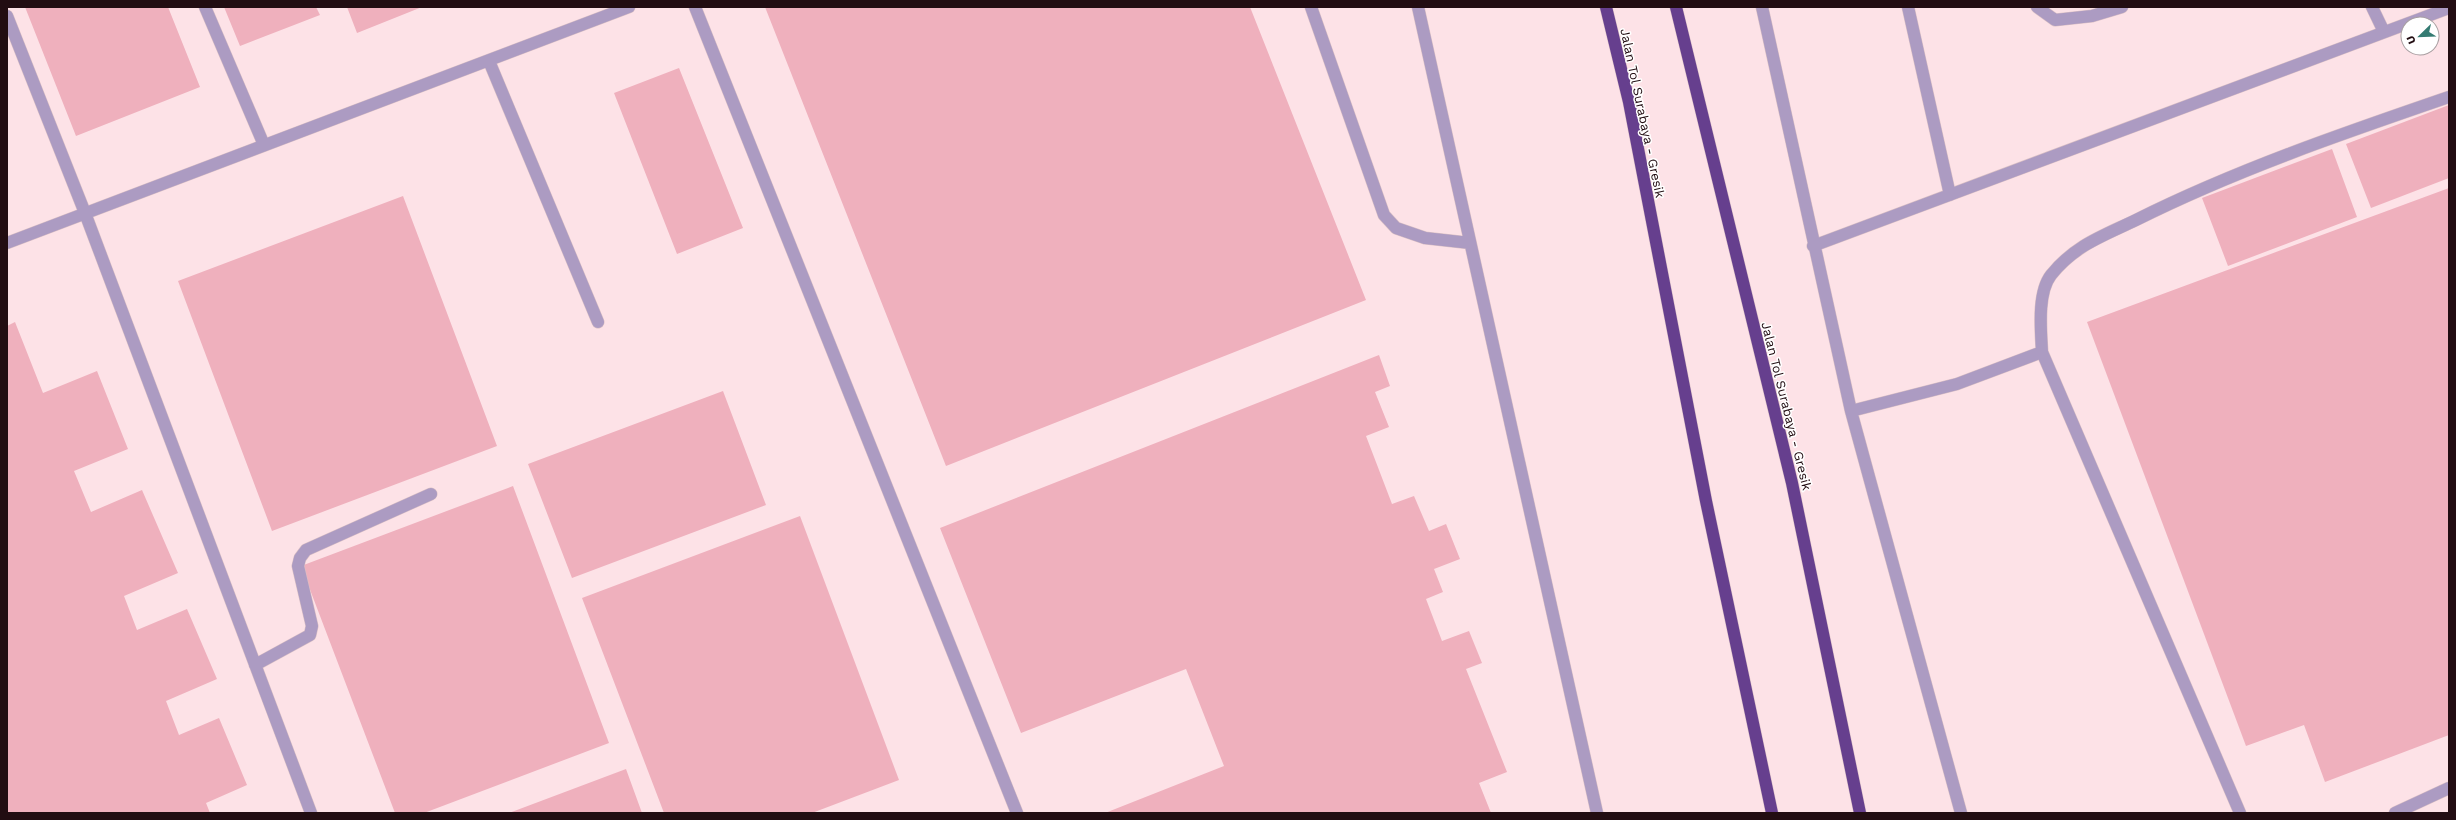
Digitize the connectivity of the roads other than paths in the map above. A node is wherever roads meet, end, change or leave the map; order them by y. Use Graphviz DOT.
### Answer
graph roads {
  1 [pos="205,7"];
  2 [pos="629,7"];
  3 [pos="695,7"];
  4 [pos="1311,7"];
  5 [pos="1418,7"];
  6 [pos="1606,7"];
  7 [pos="1676,7"];
  8 [pos="1762,7"];
  9 [pos="1908,7"];
  10 [pos="2037,7"];
  11 [pos="2122,7"];
  12 [pos="2372,7"];
  13 [pos="2449,8"];
  14 [pos="7,16"];
  15 [pos="2384,32"];
  16 [pos="489,61"];
  17 [pos="2449,97"];
  18 [pos="264,145"];
  19 [pos="1950,195"];
  20 [pos="85,213"];
  21 [pos="7,243"];
  22 [pos="1470,244"];
  23 [pos="1813,246"];
  24 [pos="598,322"];
  25 [pos="2042,352"];
  26 [pos="1851,411"];
  27 [pos="431,494"];
  28 [pos="255,665"];
  29 [pos="2449,788"];
  30 [pos="311,813"];
  31 [pos="1017,813"];
  32 [pos="1597,813"];
  33 [pos="1772,813"];
  34 [pos="1860,813"];
  35 [pos="1961,813"];
  36 [pos="2240,813"];
  37 [pos="2395,813"];
  1 -- 18 [label="street"];
  2 -- 16 [label="street"];
  3 -- 31 [label="street"];
  4 -- 22 [label="street"];
  5 -- 22 [label="street"];
  6 -- 33 [label="highway, Jalan Tol Surabaya - Gresik"];
  7 -- 34 [label="highway, Jalan Tol Surabaya - Gresik"];
  8 -- 23 [label="street"];
  9 -- 19 [label="street"];
  10 -- 11 [label="street"];
  12 -- 15 [label="street"];
  13 -- 15 [label="street"];
  14 -- 20 [label="street"];
  15 -- 19 [label="street"];
  16 -- 18 [label="street"];
  16 -- 24 [label="street"];
  17 -- 25 [label="street"];
  18 -- 20 [label="street"];
  19 -- 23 [label="street"];
  20 -- 21 [label="street"];
  20 -- 28 [label="street"];
  22 -- 32 [label="street"];
  23 -- 26 [label="street"];
  25 -- 26 [label="street"];
  25 -- 36 [label="street"];
  26 -- 35 [label="street"];
  27 -- 28 [label="street"];
  28 -- 30 [label="street"];
  29 -- 37 [label="street"];
}
